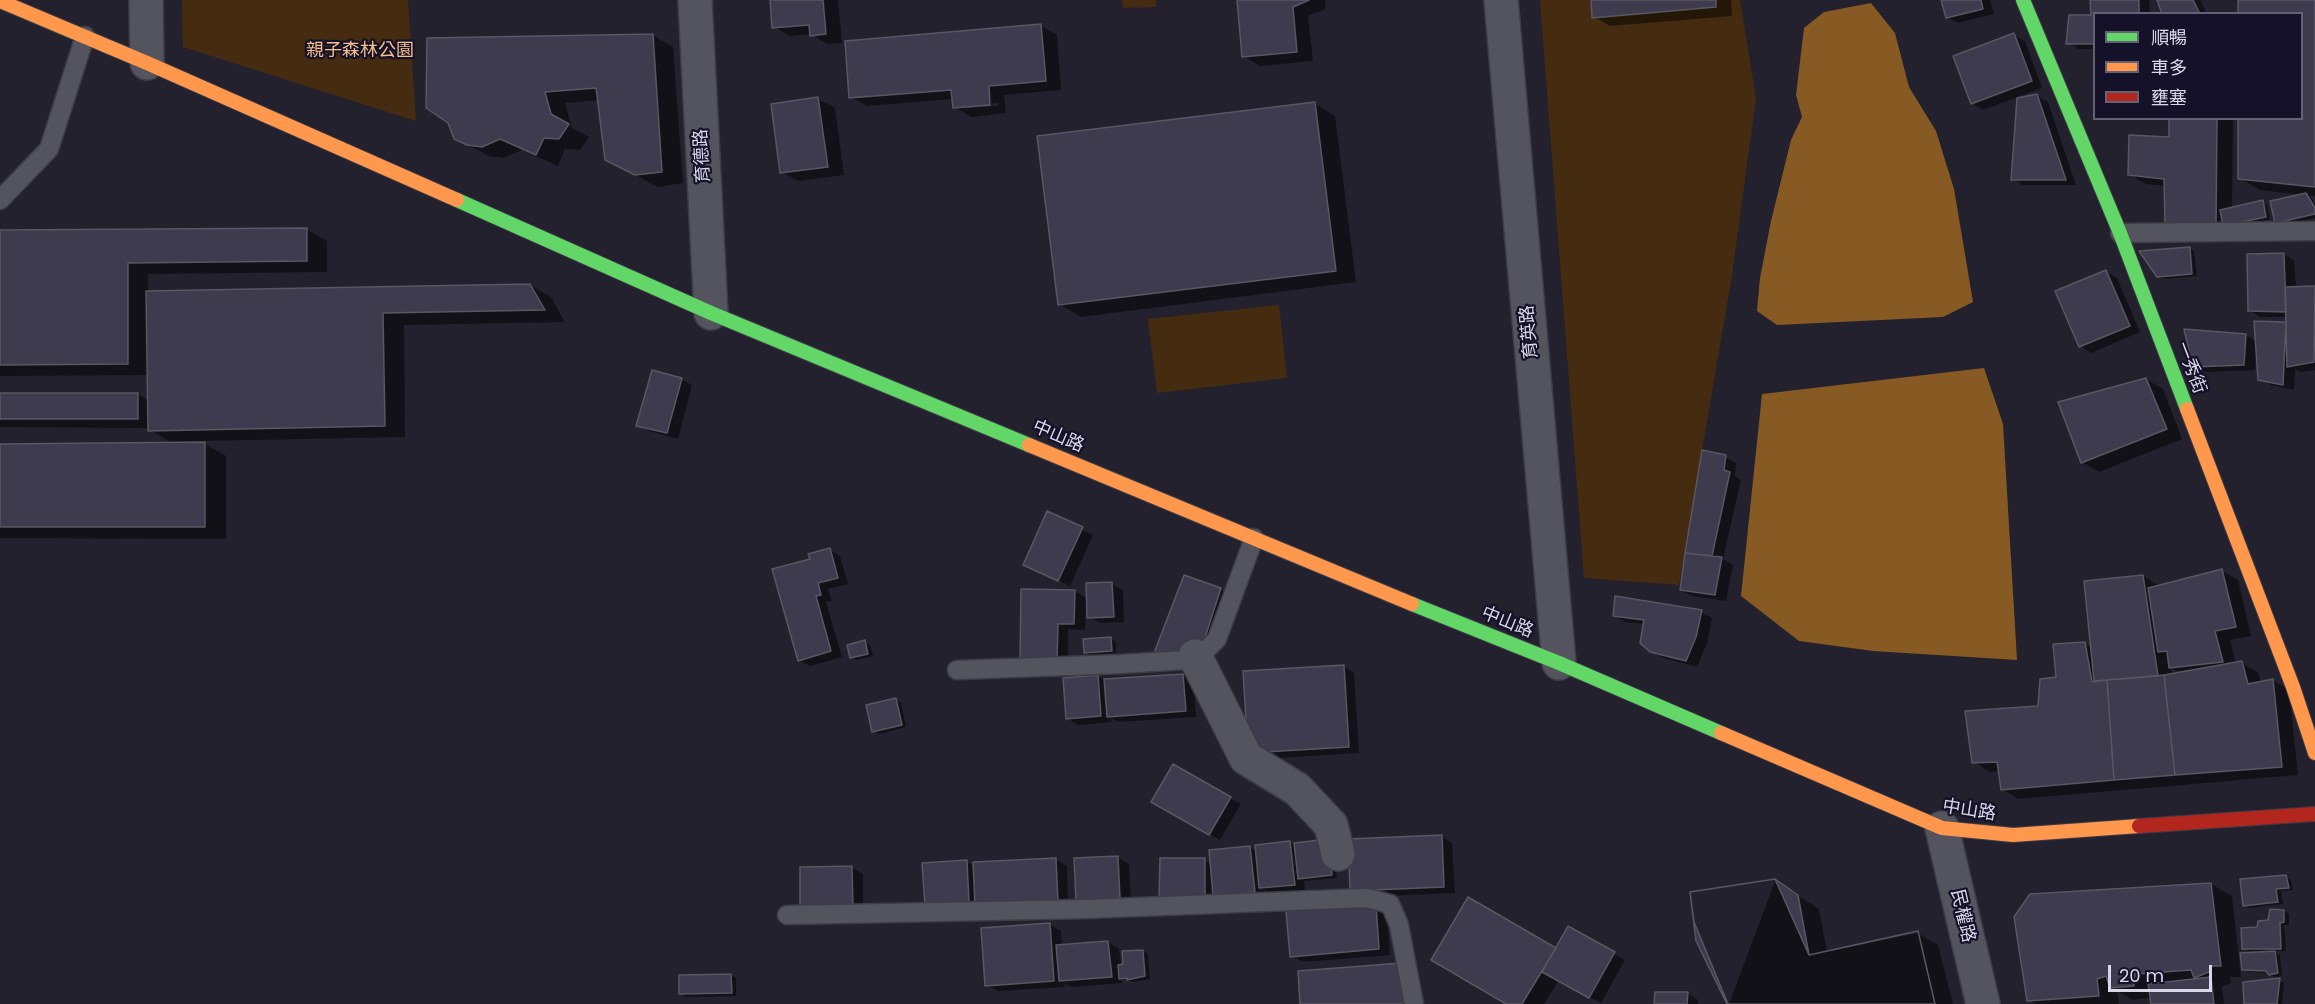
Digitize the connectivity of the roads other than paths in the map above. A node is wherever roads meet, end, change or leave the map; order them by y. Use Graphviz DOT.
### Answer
graph roads {
  1 [pos="146,0"];
  2 [pos="695,0"];
  3 [pos="1501,0"];
  4 [pos="2023,0"];
  5 [pos="0,1"];
  6 [pos="84,36"];
  7 [pos="147,63"];
  8 [pos="0,200"];
  9 [pos="2315,231"];
  10 [pos="2120,233"];
  11 [pos="711,313"];
  12 [pos="1254,538"];
  13 [pos="1195,656"];
  14 [pos="1559,663"];
  15 [pos="957,670"];
  16 [pos="2315,686"];
  17 [pos="2293,687"];
  18 [pos="2315,753"];
  19 [pos="2315,814"];
  20 [pos="1942,828"];
  21 [pos="1338,854"];
  22 [pos="787,915"];
  23 [pos="1414,1004"];
  24 [pos="1983,1004"];
  1 -- 7 [label="street"];
  2 -- 11 [label="street, 育德路"];
  3 -- 14 [label="street, 育英路"];
  4 -- 10 [label="main road, 一秀街"];
  5 -- 6 [label="main road, 中山路"];
  6 -- 7 [label="main road, 中山路"];
  6 -- 8 [label="lane"];
  7 -- 11 [label="main road, 中山路"];
  9 -- 10 [label="lane"];
  10 -- 17 [label="main road, 一秀街"];
  11 -- 12 [label="main road, 中山路"];
  12 -- 13 [label="lane"];
  12 -- 14 [label="main road, 中山路"];
  13 -- 15 [label="lane"];
  13 -- 21 [label="street"];
  14 -- 20 [label="main road, 中山路"];
  16 -- 17 [label="lane"];
  17 -- 18 [label="main road, 一秀街"];
  19 -- 20 [label="main road, 中山路"];
  20 -- 24 [label="street, 民權路"];
  22 -- 23 [label="lane"];
}
